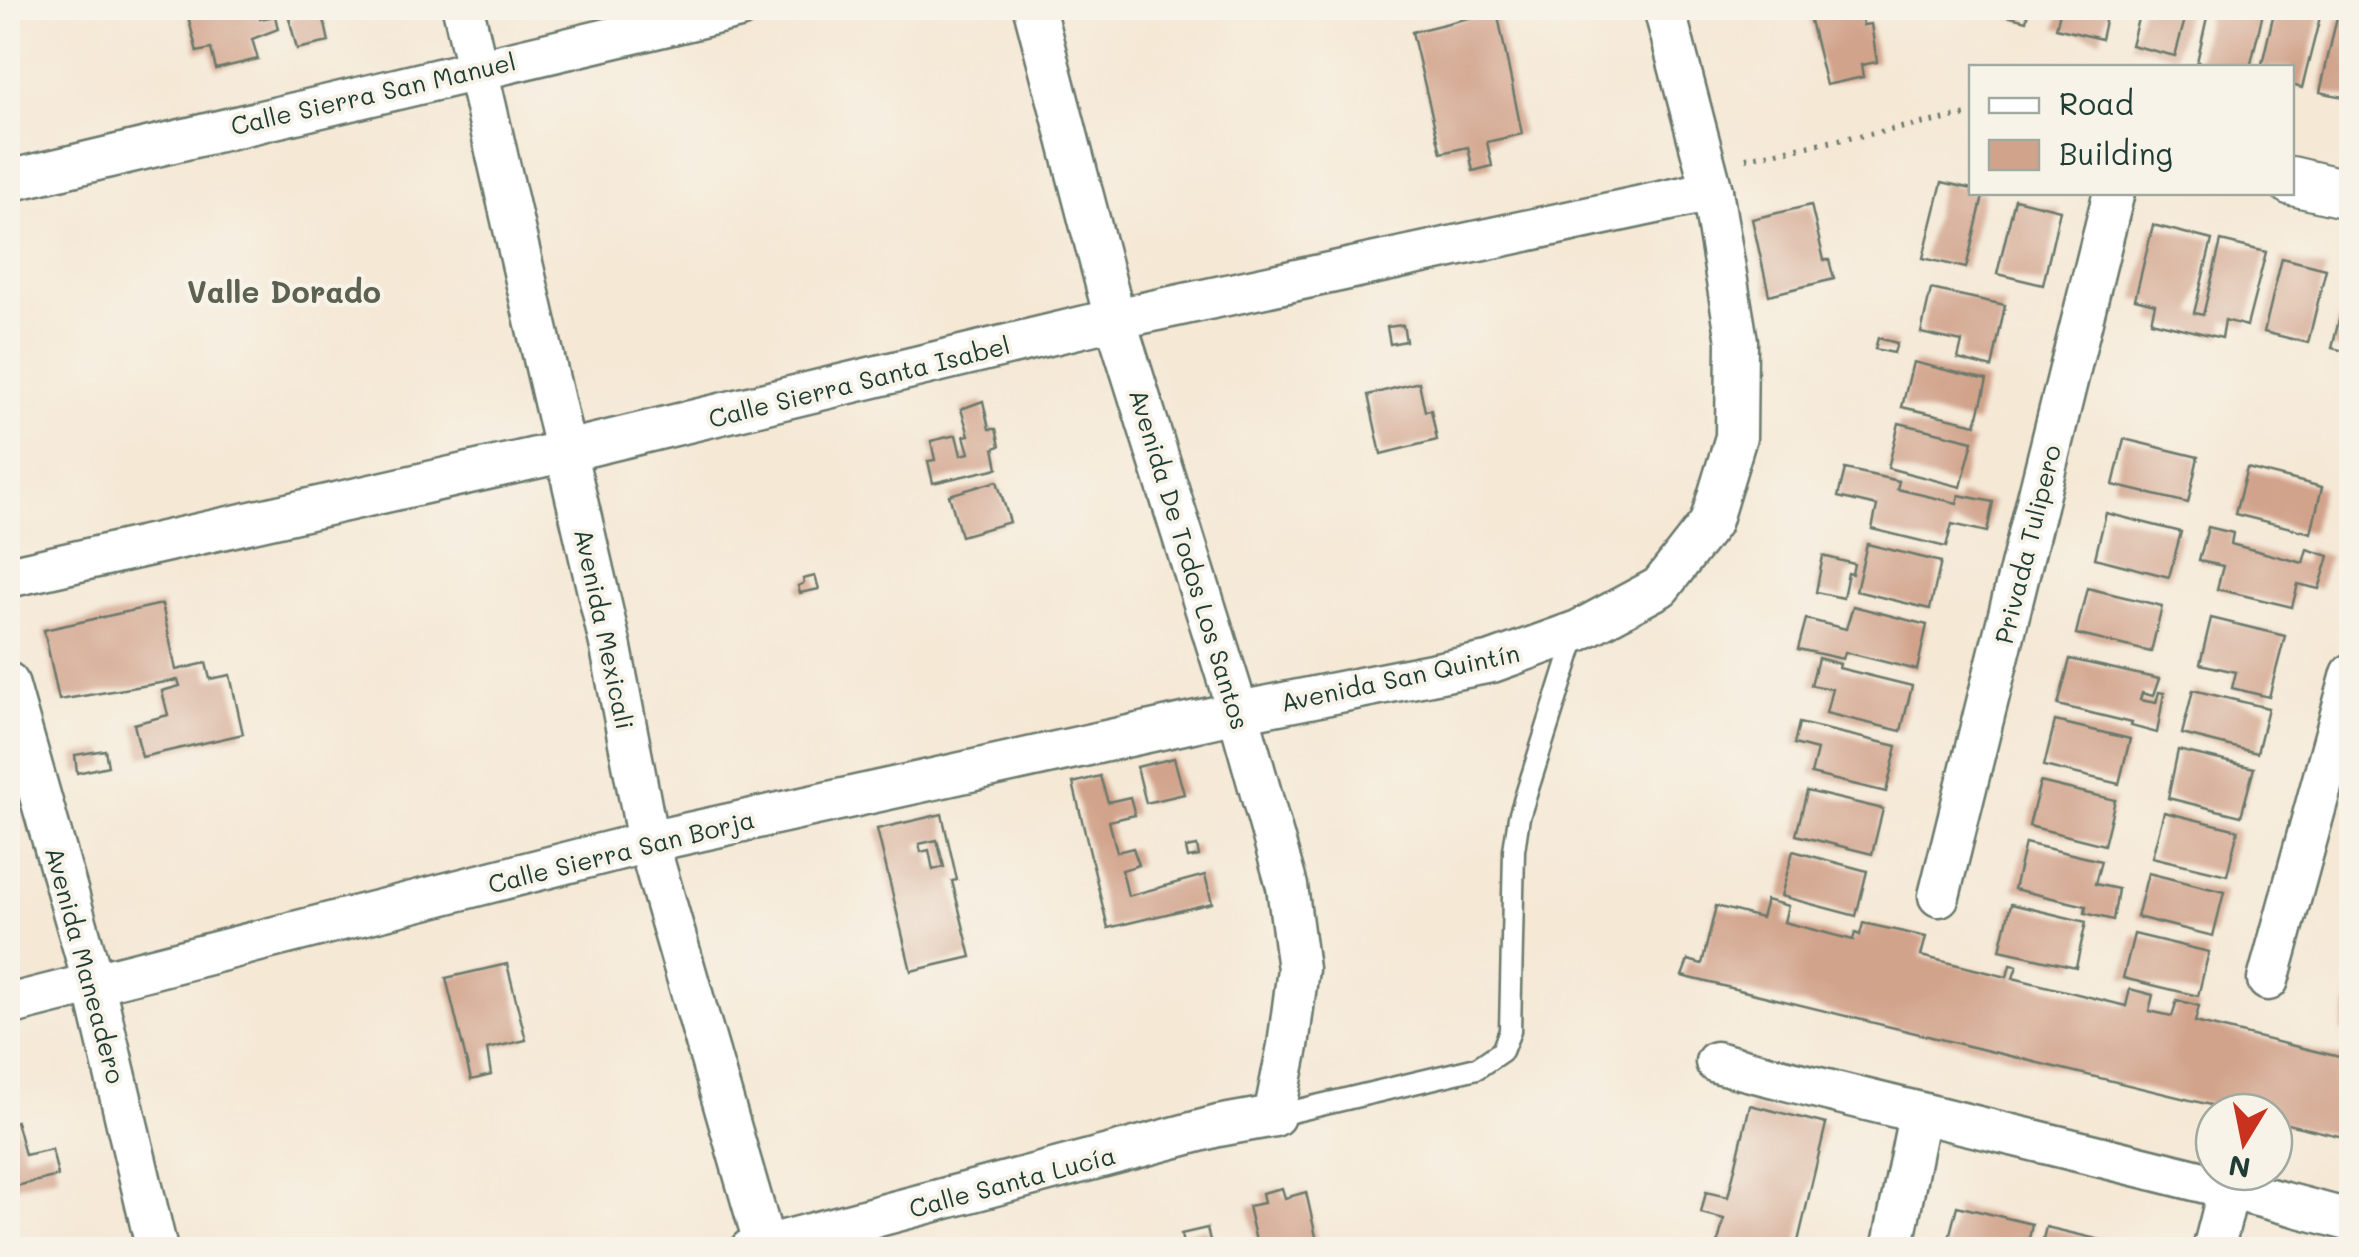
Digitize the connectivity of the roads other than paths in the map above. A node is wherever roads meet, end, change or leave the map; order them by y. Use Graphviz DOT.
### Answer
graph roads {
  1 [pos="463,8"];
  2 [pos="739,8"];
  3 [pos="1034,8"];
  4 [pos="1664,8"];
  5 [pos="479,67"];
  6 [pos="1709,178"];
  7 [pos="8,180"];
  8 [pos="2294,180"];
  9 [pos="2352,194"];
  10 [pos="2113,195"];
  11 [pos="1115,319"];
  12 [pos="567,451"];
  13 [pos="8,578"];
  14 [pos="1578,631"];
  15 [pos="2352,674"];
  16 [pos="8,684"];
  17 [pos="1238,712"];
  18 [pos="648,842"];
  19 [pos="1939,896"];
  20 [pos="2268,980"];
  21 [pos="94,984"];
  22 [pos="8,1005"];
  23 [pos="1716,1062"];
  24 [pos="1919,1115"];
  25 [pos="1274,1116"];
  26 [pos="2194,1180"];
  27 [pos="2228,1192"];
  28 [pos="2243,1192"];
  29 [pos="2352,1222"];
  30 [pos="758,1248"];
  31 [pos="157,1250"];
  32 [pos="1892,1250"];
  33 [pos="2213,1250"];
  1 -- 5 [label="street, Avenida Mexicali"];
  2 -- 5 [label="street, Calle Sierra San Manuel"];
  3 -- 11 [label="street, Avenida De Todos Los Santos"];
  4 -- 6 [label="street, Avenida San Quintín"];
  5 -- 7 [label="street, Calle Sierra San Manuel"];
  5 -- 12 [label="street, Avenida Mexicali"];
  6 -- 11 [label="street, Calle Sierra Santa Isabel"];
  6 -- 14 [label="street, Avenida San Quintín"];
  8 -- 9 [label="street"];
  10 -- 19 [label="street, Privada Tulipero"];
  11 -- 12 [label="street, Calle Sierra Santa Isabel"];
  11 -- 17 [label="street, Avenida De Todos Los Santos"];
  12 -- 13 [label="street, Calle Sierra Santa Isabel"];
  12 -- 18 [label="street, Avenida Mexicali"];
  14 -- 17 [label="street, Avenida San Quintín"];
  14 -- 25 [label="lane"];
  15 -- 20 [label="street"];
  16 -- 21 [label="street, Avenida Maneadero"];
  17 -- 18 [label="street, Calle Sierra San Borja"];
  17 -- 25 [label="street, Avenida De Todos Los Santos"];
  18 -- 21 [label="street, Calle Sierra San Borja"];
  18 -- 30 [label="street, Avenida Mexicali"];
  21 -- 22 [label="street, Calle Sierra San Borja"];
  21 -- 31 [label="street, Avenida Maneadero"];
  23 -- 24 [label="street"];
  24 -- 26 [label="street"];
  24 -- 32 [label="street"];
  25 -- 30 [label="street, Calle Santa Lucía"];
  27 -- 33 [label="street"];
  28 -- 29 [label="street"];
}
